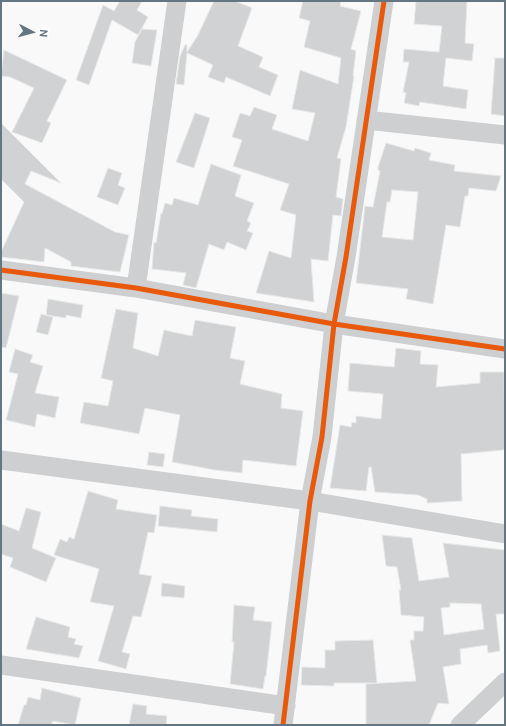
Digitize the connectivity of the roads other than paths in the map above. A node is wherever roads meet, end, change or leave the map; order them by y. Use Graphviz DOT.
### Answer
graph roads {
  1 [pos="177,1"];
  2 [pos="384,1"];
  3 [pos="366,120"];
  4 [pos="505,135"];
  5 [pos="1,270"];
  6 [pos="136,288"];
  7 [pos="334,324"];
  8 [pos="505,349"];
  9 [pos="1,460"];
  10 [pos="310,501"];
  11 [pos="505,534"];
  12 [pos="1,666"];
  13 [pos="505,682"];
  14 [pos="286,706"];
  15 [pos="283,725"];
  16 [pos="460,725"];
  1 -- 6 [label="street"];
  2 -- 3 [label="street"];
  3 -- 4 [label="street"];
  3 -- 7 [label="street"];
  5 -- 6 [label="street"];
  6 -- 7 [label="street"];
  7 -- 8 [label="street"];
  7 -- 10 [label="street"];
  9 -- 10 [label="street"];
  10 -- 11 [label="street"];
  10 -- 14 [label="street"];
  12 -- 14 [label="street"];
  13 -- 16 [label="street"];
  14 -- 15 [label="street"];
}
